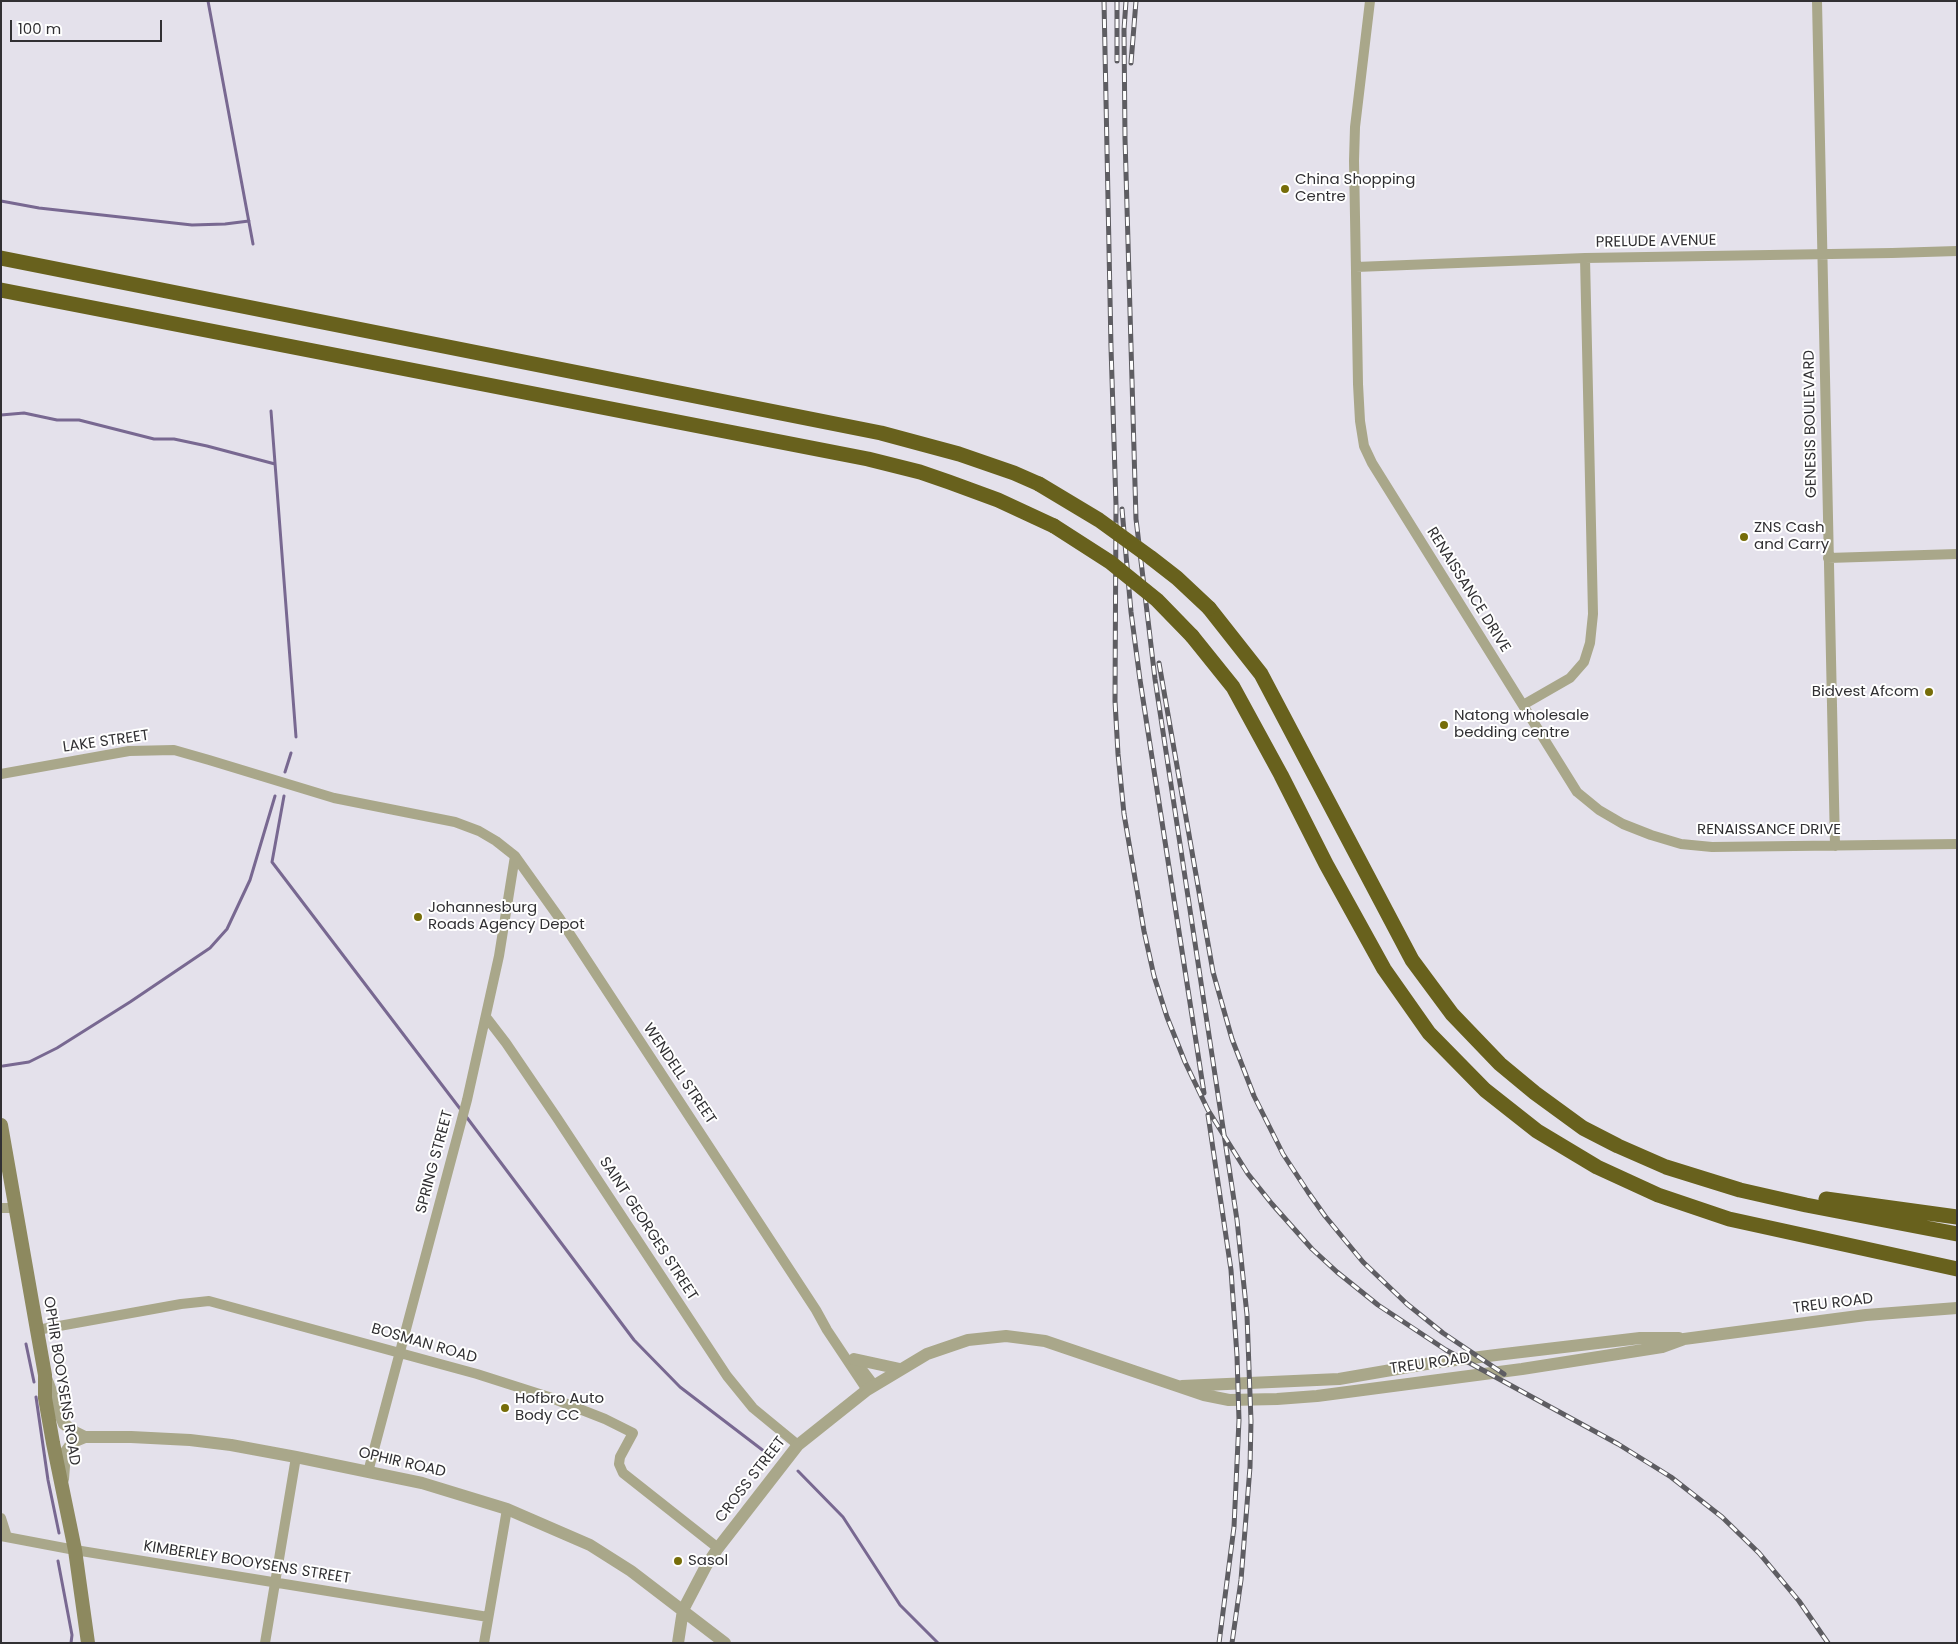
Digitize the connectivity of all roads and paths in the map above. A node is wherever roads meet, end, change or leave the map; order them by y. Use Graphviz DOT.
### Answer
graph roads {
  1 [pos="1370,1"];
  2 [pos="1817,1"];
  3 [pos="1957,251"];
  4 [pos="1823,255"];
  5 [pos="1,258"];
  6 [pos="1585,258"];
  7 [pos="1356,267"];
  8 [pos="1,290"];
  9 [pos="1957,554"];
  10 [pos="1828,558"];
  11 [pos="1523,705"];
  12 [pos="1,774"];
  13 [pos="1957,844"];
  14 [pos="1835,846"];
  15 [pos="515,856"];
  16 [pos="486,1017"];
  17 [pos="1,1125"];
  18 [pos="1740,1190"];
  19 [pos="1,1208"];
  20 [pos="16,1208"];
  21 [pos="1957,1217"];
  22 [pos="1957,1234"];
  23 [pos="1957,1269"];
  24 [pos="1957,1308"];
  25 [pos="816,1310"];
  26 [pos="37,1330"];
  27 [pos="400,1352"];
  28 [pos="854,1359"];
  29 [pos="900,1369"];
  30 [pos="45,1376"];
  31 [pos="870,1388"];
  32 [pos="85,1437"];
  33 [pos="794,1449"];
  34 [pos="296,1457"];
  35 [pos="368,1472"];
  36 [pos="61,1486"];
  37 [pos="506,1508"];
  38 [pos="1,1518"];
  39 [pos="4,1537"];
  40 [pos="718,1548"];
  41 [pos="76,1550"];
  42 [pos="275,1583"];
  43 [pos="683,1610"];
  44 [pos="488,1617"];
  45 [pos="88,1642"];
  46 [pos="265,1643"];
  47 [pos="484,1643"];
  48 [pos="678,1643"];
  49 [pos="725,1643"];
  1 -- 7 [label="street, RENAISSANCE DRIVE"];
  2 -- 4 [label="street, GENESIS BOULEVARD"];
  3 -- 4 [label="street, PRELUDE AVENUE"];
  4 -- 6 [label="street, PRELUDE AVENUE"];
  4 -- 10 [label="street, GENESIS BOULEVARD"];
  5 -- 18 [label="highway, bridge"];
  6 -- 7 [label="street, PRELUDE AVENUE"];
  6 -- 11 [label="street"];
  7 -- 11 [label="street, RENAISSANCE DRIVE"];
  8 -- 23 [label="highway, bridge"];
  9 -- 10 [label="street"];
  10 -- 14 [label="street, GENESIS BOULEVARD"];
  11 -- 14 [label="street, RENAISSANCE DRIVE"];
  12 -- 15 [label="street, LAKE STREET"];
  13 -- 14 [label="street, RENAISSANCE DRIVE"];
  15 -- 16 [label="street, SPRING STREET"];
  15 -- 25 [label="street, WENDELL STREET"];
  16 -- 27 [label="street, SPRING STREET"];
  16 -- 33 [label="street, SAINT GEORGES STREET"];
  17 -- 20 [label="main road, OPHIR BOOYSENS ROAD"];
  18 -- 21 [label="highway"];
  18 -- 22 [label="highway"];
  19 -- 20 [label="street"];
  20 -- 26 [label="main road, OPHIR BOOYSENS ROAD"];
  24 -- 29 [label="street, TREU ROAD"];
  25 -- 28 [label="street, WENDELL STREET"];
  25 -- 31 [label="street, WENDELL STREET"];
  26 -- 27 [label="street, BOSMAN ROAD"];
  26 -- 30 [label="main road, OPHIR BOOYSENS ROAD"];
  27 -- 35 [label="street, SPRING STREET"];
  27 -- 40 [label="street, BOSMAN ROAD"];
  28 -- 29 [label="street"];
  28 -- 31 [label="street, WENDELL STREET"];
  29 -- 31 [label="street, TREU ROAD"];
  30 -- 32 [label="street"];
  30 -- 36 [label="main road, OPHIR BOOYSENS ROAD"];
  31 -- 33 [label="street, CROSS STREET"];
  32 -- 34 [label="street, OPHIR ROAD"];
  32 -- 36 [label="street"];
  33 -- 40 [label="street, CROSS STREET"];
  34 -- 35 [label="street, OPHIR ROAD"];
  34 -- 42 [label="street"];
  35 -- 37 [label="street, OPHIR ROAD"];
  36 -- 41 [label="main road, OPHIR BOOYSENS ROAD"];
  37 -- 43 [label="street, OPHIR ROAD"];
  37 -- 44 [label="street"];
  38 -- 39 [label="street"];
  39 -- 41 [label="street, KIMBERLEY BOOYSENS STREET"];
  40 -- 43 [label="street, CROSS STREET"];
  41 -- 42 [label="street, KIMBERLEY BOOYSENS STREET"];
  41 -- 45 [label="main road, OPHIR BOOYSENS ROAD"];
  42 -- 44 [label="street, KIMBERLEY BOOYSENS STREET"];
  42 -- 46 [label="street"];
  43 -- 48 [label="street, CROSS STREET"];
  43 -- 49 [label="street, OPHIR ROAD"];
  44 -- 47 [label="street"];
}
